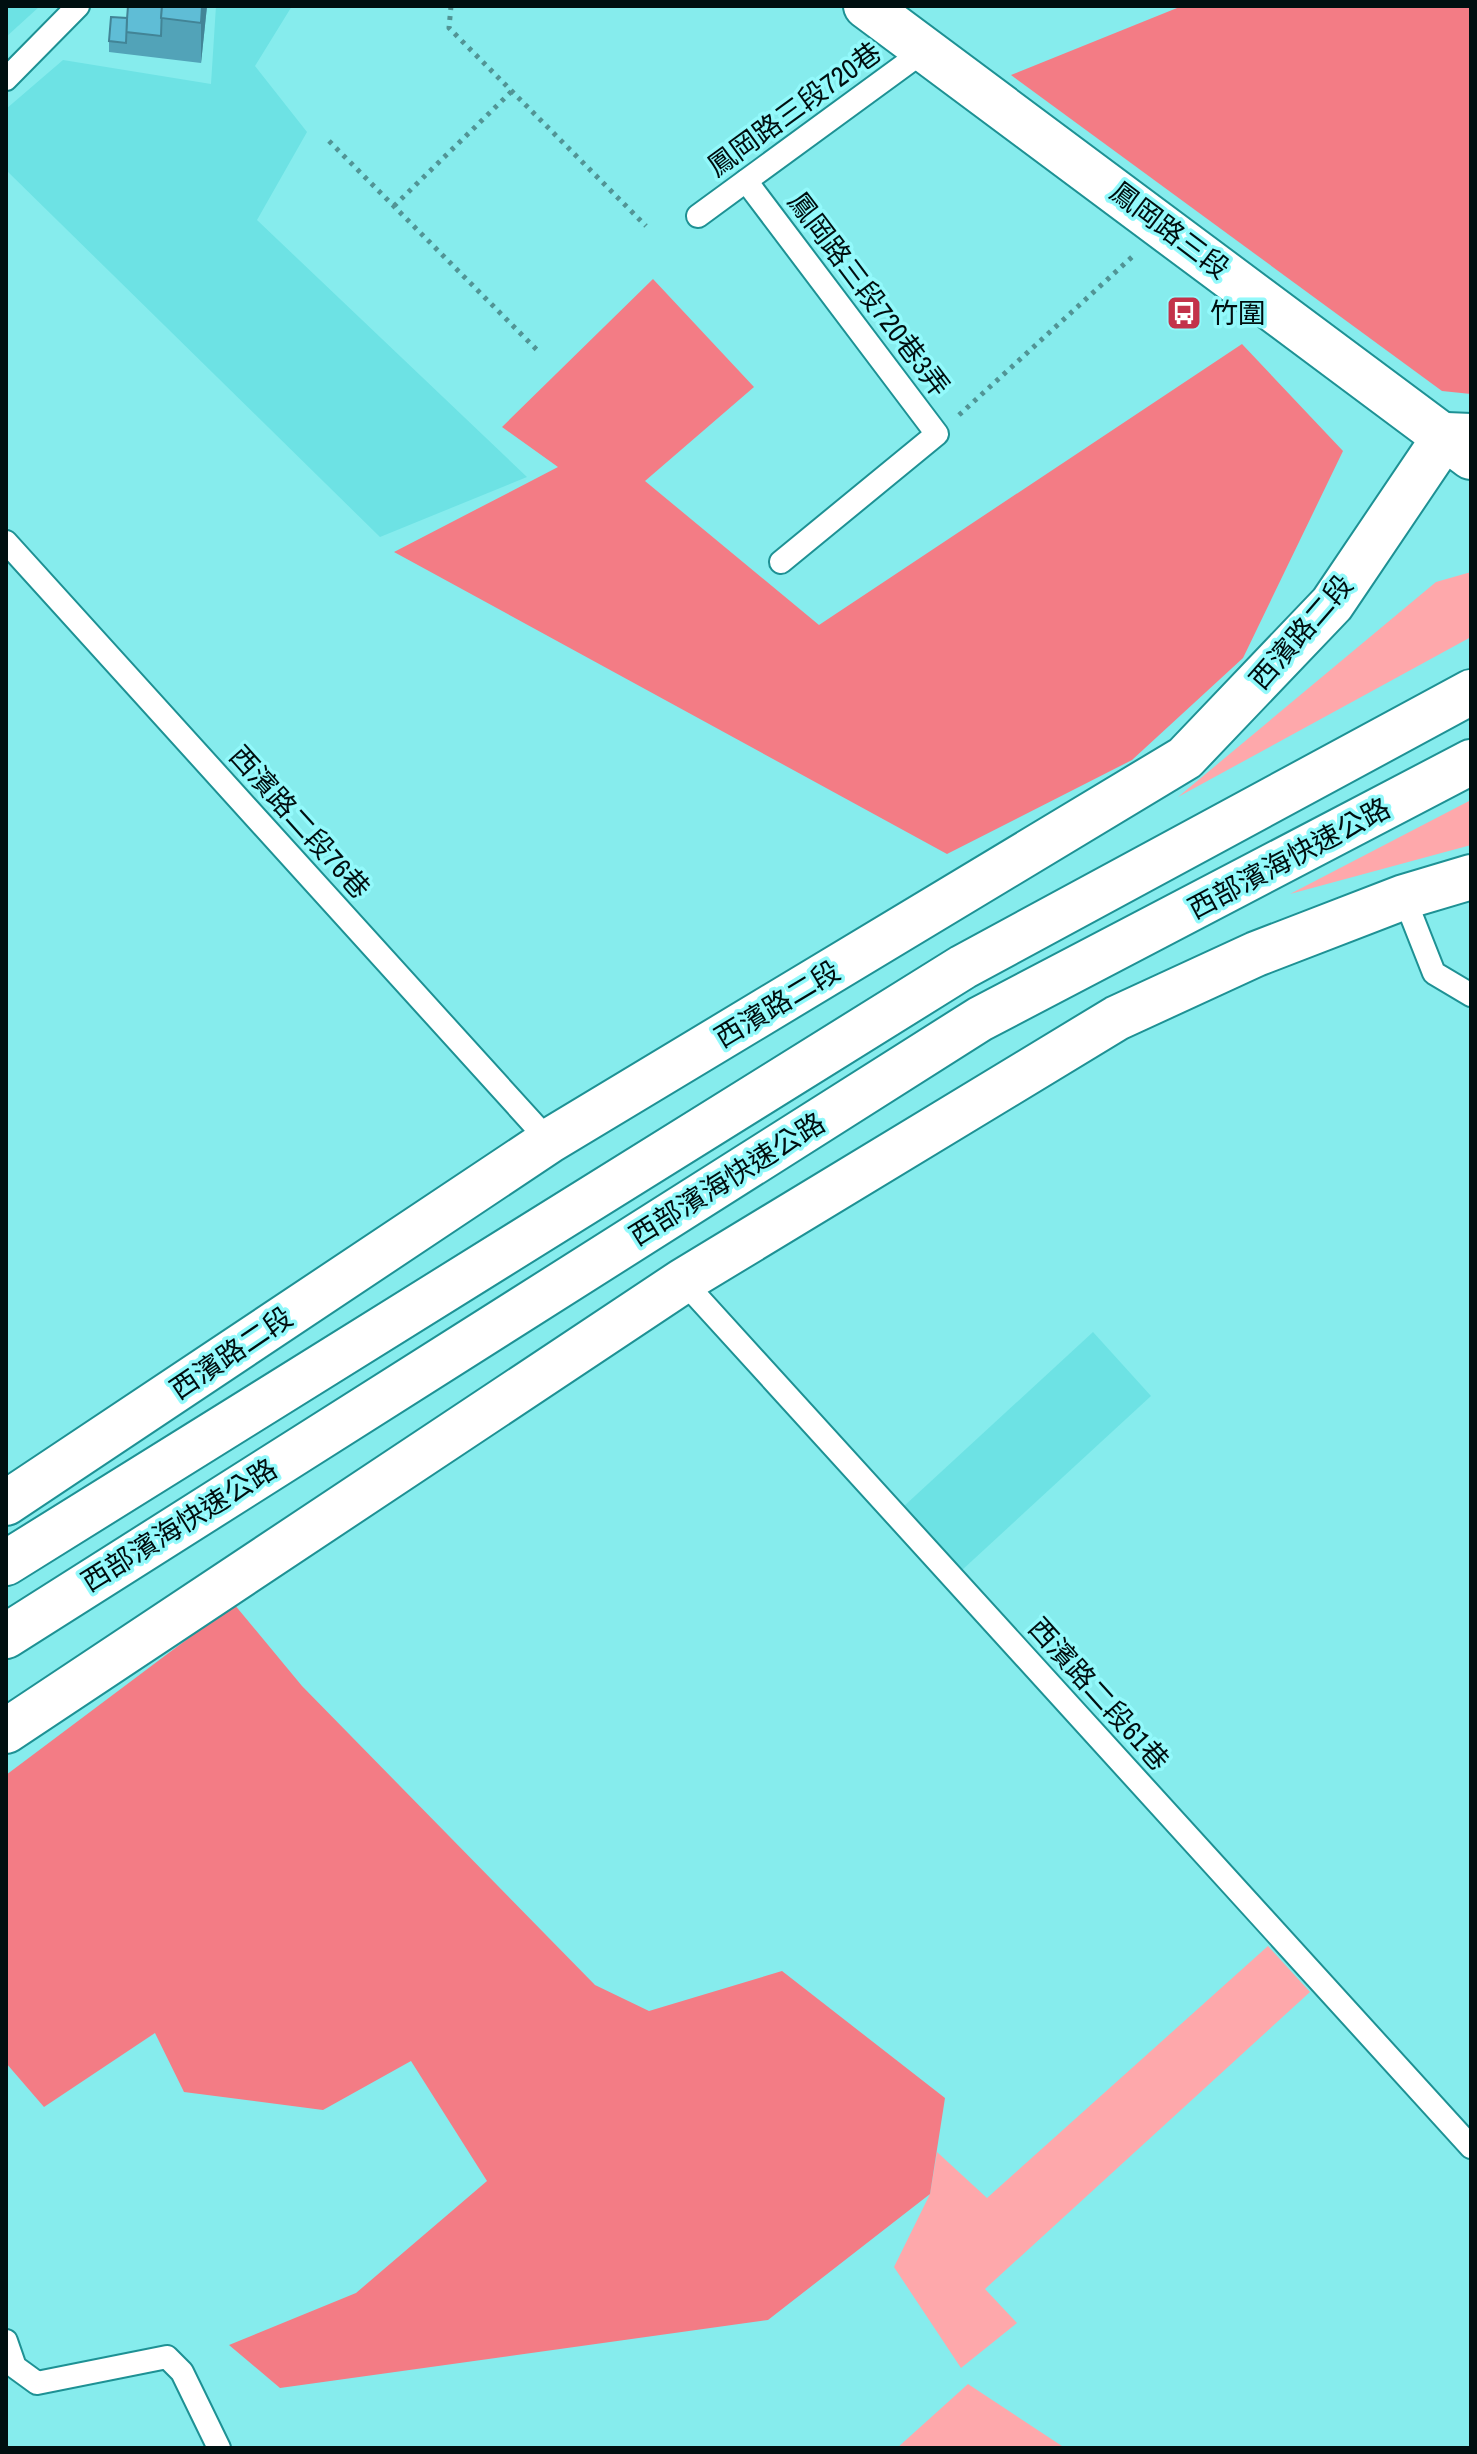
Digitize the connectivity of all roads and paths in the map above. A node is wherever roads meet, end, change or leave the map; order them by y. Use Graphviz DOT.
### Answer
graph roads {
  1 [pos="78,6"];
  2 [pos="451,6"];
  3 [pos="866,6"];
  4 [pos="925,50"];
  5 [pos="6,79"];
  6 [pos="512,91"];
  7 [pos="329,141"];
  8 [pos="746,181"];
  9 [pos="394,206"];
  10 [pos="698,216"];
  11 [pos="646,226"];
  12 [pos="1165,227"];
  13 [pos="539,352"];
  14 [pos="937,434"];
  15 [pos="1463,443"];
  16 [pos="6,542"];
  17 [pos="781,562"];
  18 [pos="1471,692"];
  19 [pos="1471,762"];
  20 [pos="1471,877"];
  21 [pos="1404,897"];
  22 [pos="1471,995"];
  23 [pos="549,1141"];
  24 [pos="683,1281"];
  25 [pos="6,1503"];
  26 [pos="6,1563"];
  27 [pos="6,1636"];
  28 [pos="6,1731"];
  29 [pos="1471,2147"];
  30 [pos="6,2341"];
  31 [pos="219,2448"];
  1 -- 5 [label="lane"];
  2 -- 6 [label="path"];
  3 -- 4 [label="main road, 鳳岡路三段"];
  4 -- 8 [label="lane, 鳳岡路三段720巷"];
  4 -- 12 [label="main road, 鳳岡路三段"];
  6 -- 9 [label="path"];
  6 -- 11 [label="path"];
  7 -- 9 [label="path"];
  8 -- 10 [label="lane, 鳳岡路三段720巷"];
  8 -- 14 [label="lane, 鳳岡路三段720巷3弄"];
  9 -- 13 [label="path"];
  12 -- 14 [label="path"];
  12 -- 15 [label="main road, 鳳岡路三段"];
  14 -- 17 [label="lane, 鳳岡路三段720巷3弄"];
  15 -- 23 [label="main road, 西濱路二段"];
  16 -- 23 [label="lane, 西濱路二段76巷"];
  18 -- 26 [label="main road, 西部濱海快速公路"];
  19 -- 27 [label="main road, 西部濱海快速公路"];
  20 -- 21 [label="main road"];
  21 -- 22 [label="lane"];
  21 -- 24 [label="main road"];
  23 -- 25 [label="main road, 西濱路二段"];
  24 -- 28 [label="main road"];
  24 -- 29 [label="lane, 西濱路二段61巷"];
  30 -- 31 [label="lane"];
}
